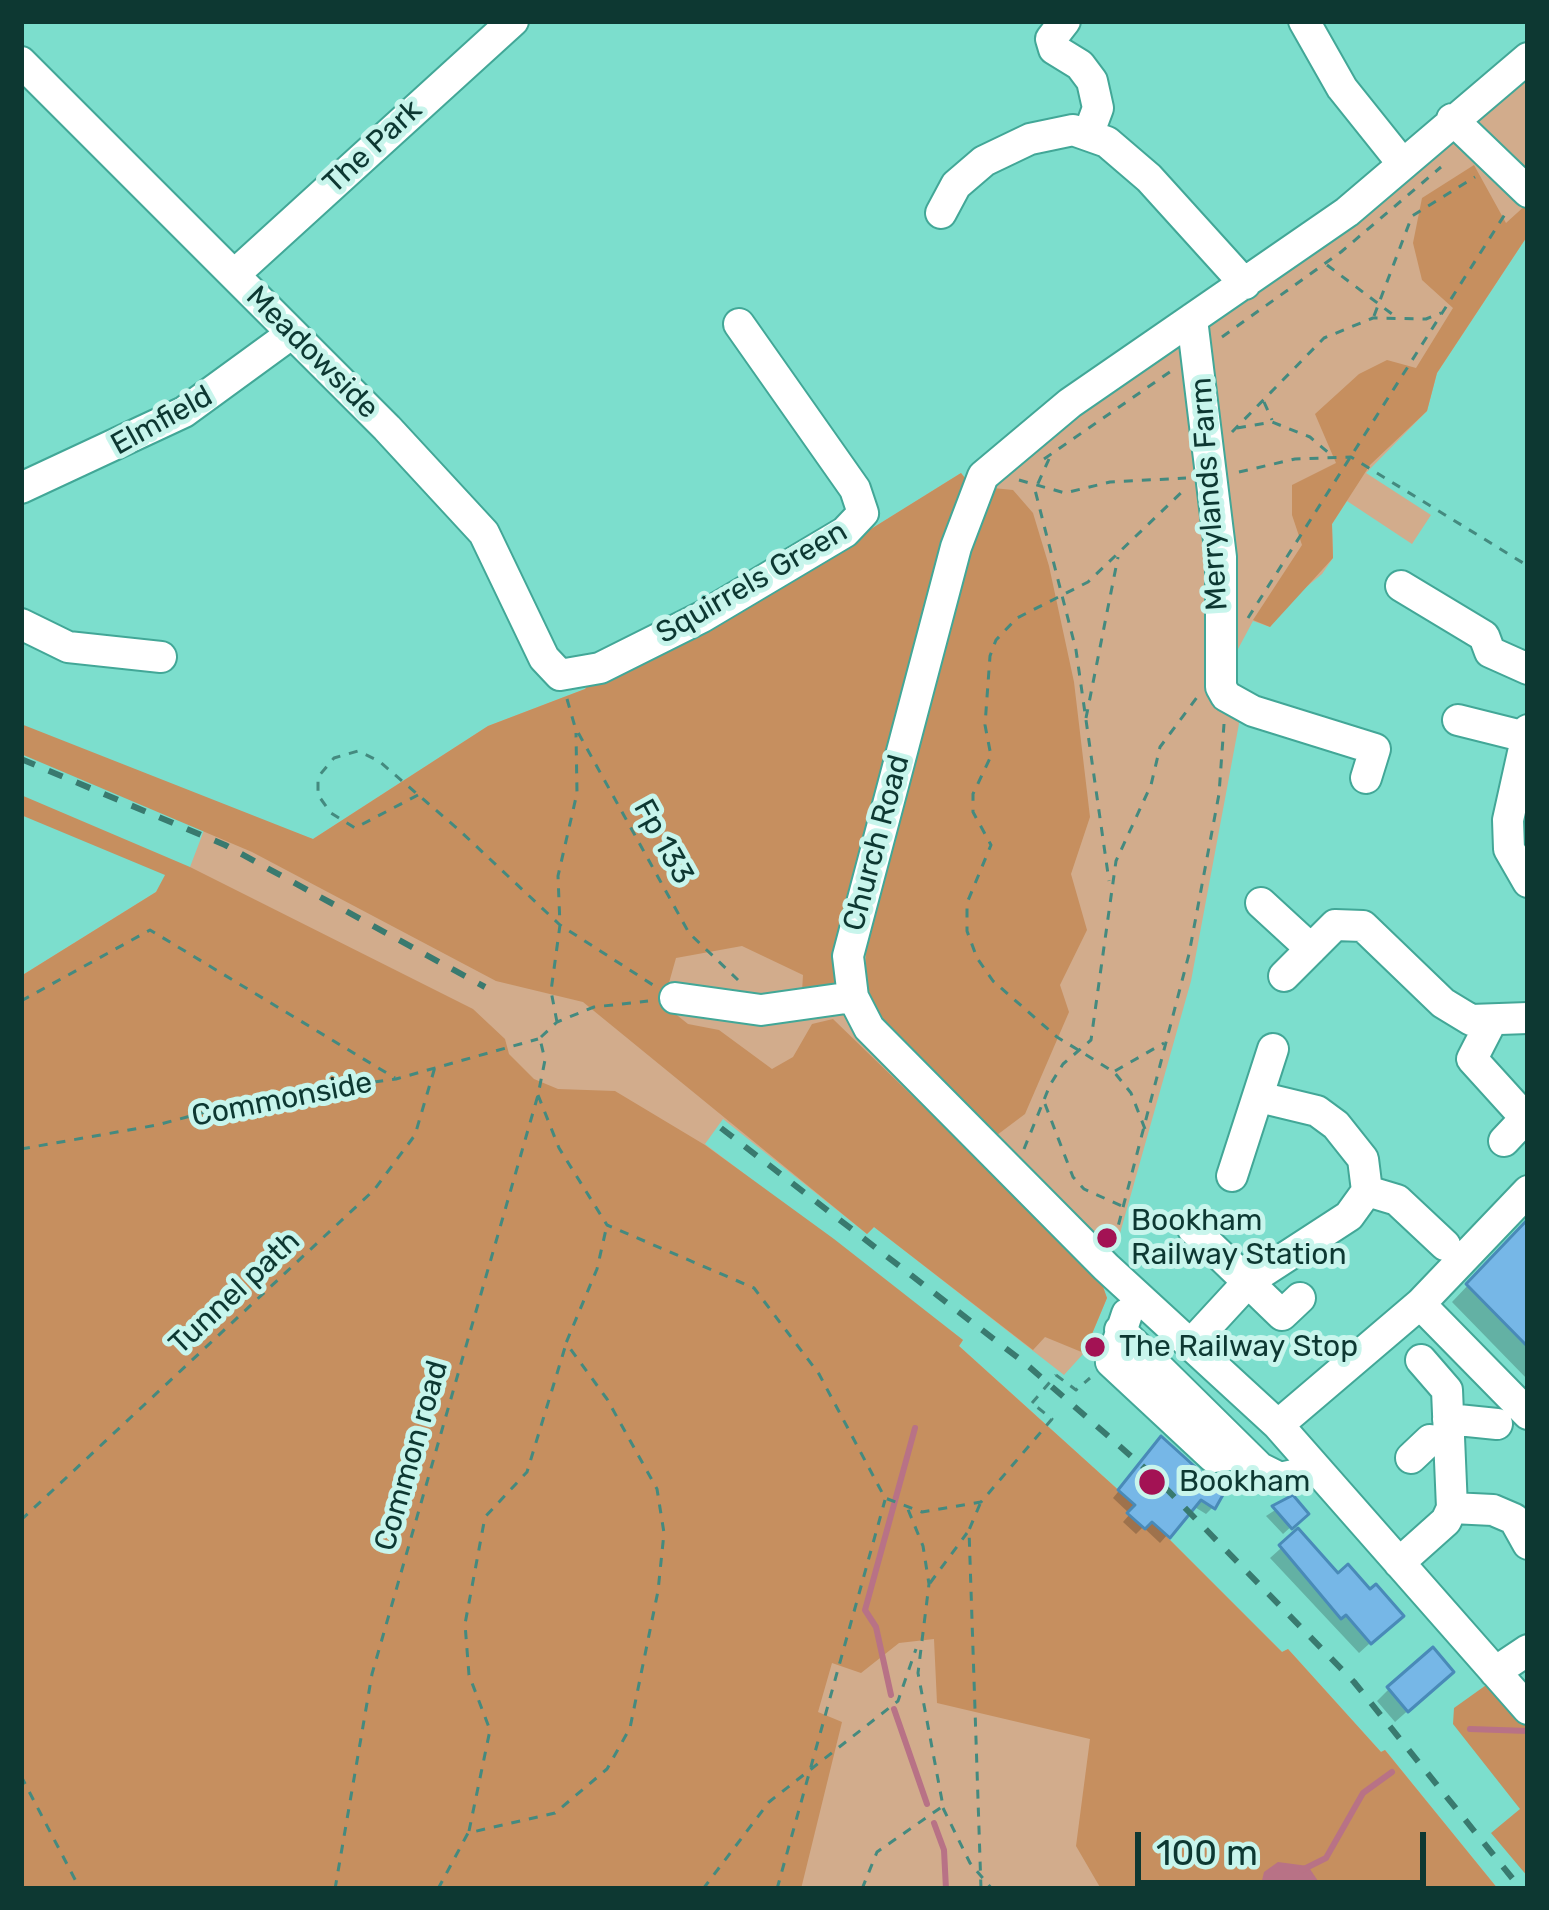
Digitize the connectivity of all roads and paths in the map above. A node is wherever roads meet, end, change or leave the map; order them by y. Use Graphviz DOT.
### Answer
graph roads {
  1 [pos="513,21"];
  2 [pos="1065,21"];
  3 [pos="1304,21"];
  4 [pos="1528,58"];
  5 [pos="21,62"];
  6 [pos="1461,130"];
  7 [pos="1088,135"];
  8 [pos="1494,162"];
  9 [pos="1402,163"];
  10 [pos="1528,192"];
  11 [pos="940,213"];
  12 [pos="1325,264"];
  13 [pos="235,274"];
  14 [pos="1245,284"];
  15 [pos="1379,305"];
  16 [pos="1442,313"];
  17 [pos="1373,318"];
  18 [pos="1397,318"];
  19 [pos="1192,319"];
  20 [pos="739,324"];
  21 [pos="291,334"];
  22 [pos="1199,352"];
  23 [pos="1264,397"];
  24 [pos="1273,422"];
  25 [pos="1234,429"];
  26 [pos="1051,456"];
  27 [pos="1333,456"];
  28 [pos="1040,460"];
  29 [pos="1208,473"];
  30 [pos="983,476"];
  31 [pos="1036,486"];
  32 [pos="21,488"];
  33 [pos="1118,556"];
  34 [pos="1528,566"];
  35 [pos="1401,586"];
  36 [pos="1062,598"];
  37 [pos="21,624"];
  38 [pos="161,658"];
  39 [pos="1528,669"];
  40 [pos="560,675"];
  41 [pos="1226,696"];
  42 [pos="1458,720"];
  43 [pos="1085,722"];
  44 [pos="575,727"];
  45 [pos="1527,733"];
  46 [pos="1366,778"];
  47 [pos="418,795"];
  48 [pos="1528,882"];
  49 [pos="1109,889"];
  50 [pos="1262,903"];
  51 [pos="560,926"];
  52 [pos="1311,949"];
  53 [pos="1284,976"];
  54 [pos="853,997"];
  55 [pos="675,998"];
  56 [pos="21,1001"];
  57 [pos="761,1010"];
  58 [pos="1528,1018"];
  59 [pos="556,1022"];
  60 [pos="1491,1022"];
  61 [pos="540,1039"];
  62 [pos="1167,1042"];
  63 [pos="1273,1049"];
  64 [pos="1078,1053"];
  65 [pos="435,1067"];
  66 [pos="1114,1072"];
  67 [pos="396,1079"];
  68 [pos="538,1095"];
  69 [pos="1258,1096"];
  70 [pos="1045,1103"];
  71 [pos="1145,1130"];
  72 [pos="1504,1141"];
  73 [pos="21,1149"];
  74 [pos="1004,1164"];
  75 [pos="1232,1176"];
  76 [pos="1366,1190"];
  77 [pos="1528,1191"];
  78 [pos="1124,1207"];
  79 [pos="608,1225"];
  80 [pos="1193,1229"];
  81 [pos="1445,1245"];
  82 [pos="1249,1281"];
  83 [pos="1138,1293"];
  84 [pos="1300,1298"];
  85 [pos="1420,1304"];
  86 [pos="566,1343"];
  87 [pos="1191,1343"];
  88 [pos="1421,1360"];
  89 [pos="1070,1387"];
  90 [pos="1528,1414"];
  91 [pos="1497,1424"];
  92 [pos="1278,1425"];
  93 [pos="1448,1431"];
  94 [pos="1411,1458"];
  95 [pos="1317,1470"];
  96 [pos="885,1498"];
  97 [pos="981,1502"];
  98 [pos="906,1505"];
  99 [pos="1452,1508"];
  100 [pos="21,1520"];
  101 [pos="970,1530"];
  102 [pos="1528,1544"];
  103 [pos="1399,1563"];
  104 [pos="929,1584"];
  105 [pos="919,1642"];
  106 [pos="1528,1650"];
  107 [pos="1495,1672"];
  108 [pos="1528,1709"];
  109 [pos="806,1772"];
  110 [pos="21,1776"];
  111 [pos="943,1806"];
  112 [pos="468,1833"];
  113 [pos="982,1877"];
  114 [pos="80,1889"];
  115 [pos="334,1889"];
  116 [pos="438,1889"];
  117 [pos="703,1889"];
  118 [pos="777,1889"];
  119 [pos="862,1889"];
  120 [pos="981,1889"];
  121 [pos="992,1889"];
  1 -- 13 [label="street, The Park"];
  2 -- 7 [label="street"];
  3 -- 9 [label="street"];
  4 -- 6 [label="street, Church Road"];
  5 -- 13 [label="street, Meadowside"];
  6 -- 8 [label="street"];
  6 -- 9 [label="street, Church Road"];
  6 -- 12 [label="path"];
  7 -- 11 [label="street"];
  7 -- 14 [label="street"];
  8 -- 10 [label="street"];
  8 -- 15 [label="path"];
  9 -- 14 [label="street, Church Road"];
  12 -- 15 [label="path"];
  12 -- 22 [label="path"];
  13 -- 21 [label="street, Meadowside"];
  14 -- 19 [label="street, Church Road"];
  15 -- 17 [label="path"];
  15 -- 18 [label="path"];
  16 -- 18 [label="path"];
  17 -- 18 [label="path"];
  17 -- 23 [label="path"];
  19 -- 22 [label="street, Merrylands Farm"];
  19 -- 30 [label="street, Church Road"];
  20 -- 40 [label="street, Squirrels Green"];
  21 -- 32 [label="street, Elmfield"];
  21 -- 40 [label="street, Meadowside"];
  22 -- 26 [label="path"];
  22 -- 29 [label="street, Merrylands Farm"];
  23 -- 24 [label="path"];
  23 -- 25 [label="path"];
  24 -- 25 [label="path"];
  24 -- 27 [label="path"];
  25 -- 29 [label="path"];
  26 -- 28 [label="path"];
  26 -- 31 [label="path"];
  27 -- 29 [label="path"];
  27 -- 34 [label="path"];
  29 -- 41 [label="street, Merrylands Farm"];
  30 -- 31 [label="path"];
  30 -- 54 [label="street, Church Road"];
  31 -- 33 [label="path"];
  31 -- 36 [label="path"];
  33 -- 36 [label="path"];
  33 -- 43 [label="path"];
  35 -- 39 [label="street"];
  36 -- 43 [label="path"];
  36 -- 64 [label="path"];
  37 -- 38 [label="street"];
  40 -- 44 [label="path, Fp 133"];
  41 -- 46 [label="street"];
  41 -- 49 [label="path"];
  42 -- 45 [label="street"];
  43 -- 49 [label="path"];
  44 -- 51 [label="path"];
  44 -- 57 [label="path, Fp 133"];
  45 -- 48 [label="street"];
  47 -- 47 [label="path"];
  47 -- 51 [label="path"];
  49 -- 64 [label="path"];
  50 -- 52 [label="street"];
  51 -- 55 [label="path"];
  51 -- 59 [label="path"];
  52 -- 53 [label="street"];
  52 -- 60 [label="street"];
  54 -- 57 [label="street"];
  54 -- 74 [label="street"];
  55 -- 57 [label="street"];
  55 -- 59 [label="path"];
  56 -- 67 [label="path"];
  58 -- 60 [label="street"];
  59 -- 61 [label="path"];
  60 -- 72 [label="street"];
  61 -- 65 [label="path, Commonside"];
  61 -- 68 [label="path, Common road"];
  62 -- 66 [label="path"];
  63 -- 69 [label="street"];
  64 -- 66 [label="path"];
  64 -- 70 [label="path"];
  65 -- 67 [label="path, Commonside"];
  65 -- 100 [label="path, Tunnel path"];
  66 -- 71 [label="path"];
  67 -- 73 [label="path, Commonside"];
  68 -- 79 [label="path"];
  68 -- 115 [label="path, Common road"];
  69 -- 75 [label="street"];
  69 -- 76 [label="street"];
  70 -- 74 [label="path"];
  70 -- 78 [label="path"];
  74 -- 83 [label="street"];
  76 -- 81 [label="street"];
  76 -- 82 [label="street"];
  77 -- 85 [label="street"];
  79 -- 86 [label="path"];
  79 -- 96 [label="path"];
  80 -- 82 [label="street"];
  82 -- 84 [label="street"];
  82 -- 87 [label="street"];
  83 -- 87 [label="street"];
  83 -- 95 [label="street"];
  85 -- 90 [label="street"];
  85 -- 92 [label="street"];
  86 -- 112 [label="path"];
  86 -- 112 [label="path"];
  87 -- 92 [label="street"];
  88 -- 93 [label="street"];
  89 -- 97 [label="path, bridge"];
  91 -- 93 [label="street"];
  92 -- 95 [label="street"];
  93 -- 94 [label="street"];
  93 -- 99 [label="street"];
  95 -- 103 [label="street"];
  96 -- 98 [label="path"];
  96 -- 109 [label="path"];
  97 -- 98 [label="path"];
  97 -- 101 [label="path"];
  98 -- 104 [label="path"];
  99 -- 102 [label="street"];
  99 -- 103 [label="street"];
  101 -- 104 [label="path"];
  101 -- 113 [label="path"];
  103 -- 107 [label="street"];
  104 -- 105 [label="path"];
  105 -- 109 [label="path"];
  105 -- 111 [label="path"];
  106 -- 107 [label="street"];
  107 -- 108 [label="street"];
  109 -- 117 [label="path"];
  109 -- 118 [label="path"];
  110 -- 114 [label="path"];
  111 -- 113 [label="path"];
  111 -- 119 [label="path"];
  112 -- 116 [label="path"];
  113 -- 120 [label="path"];
  113 -- 121 [label="path"];
}
